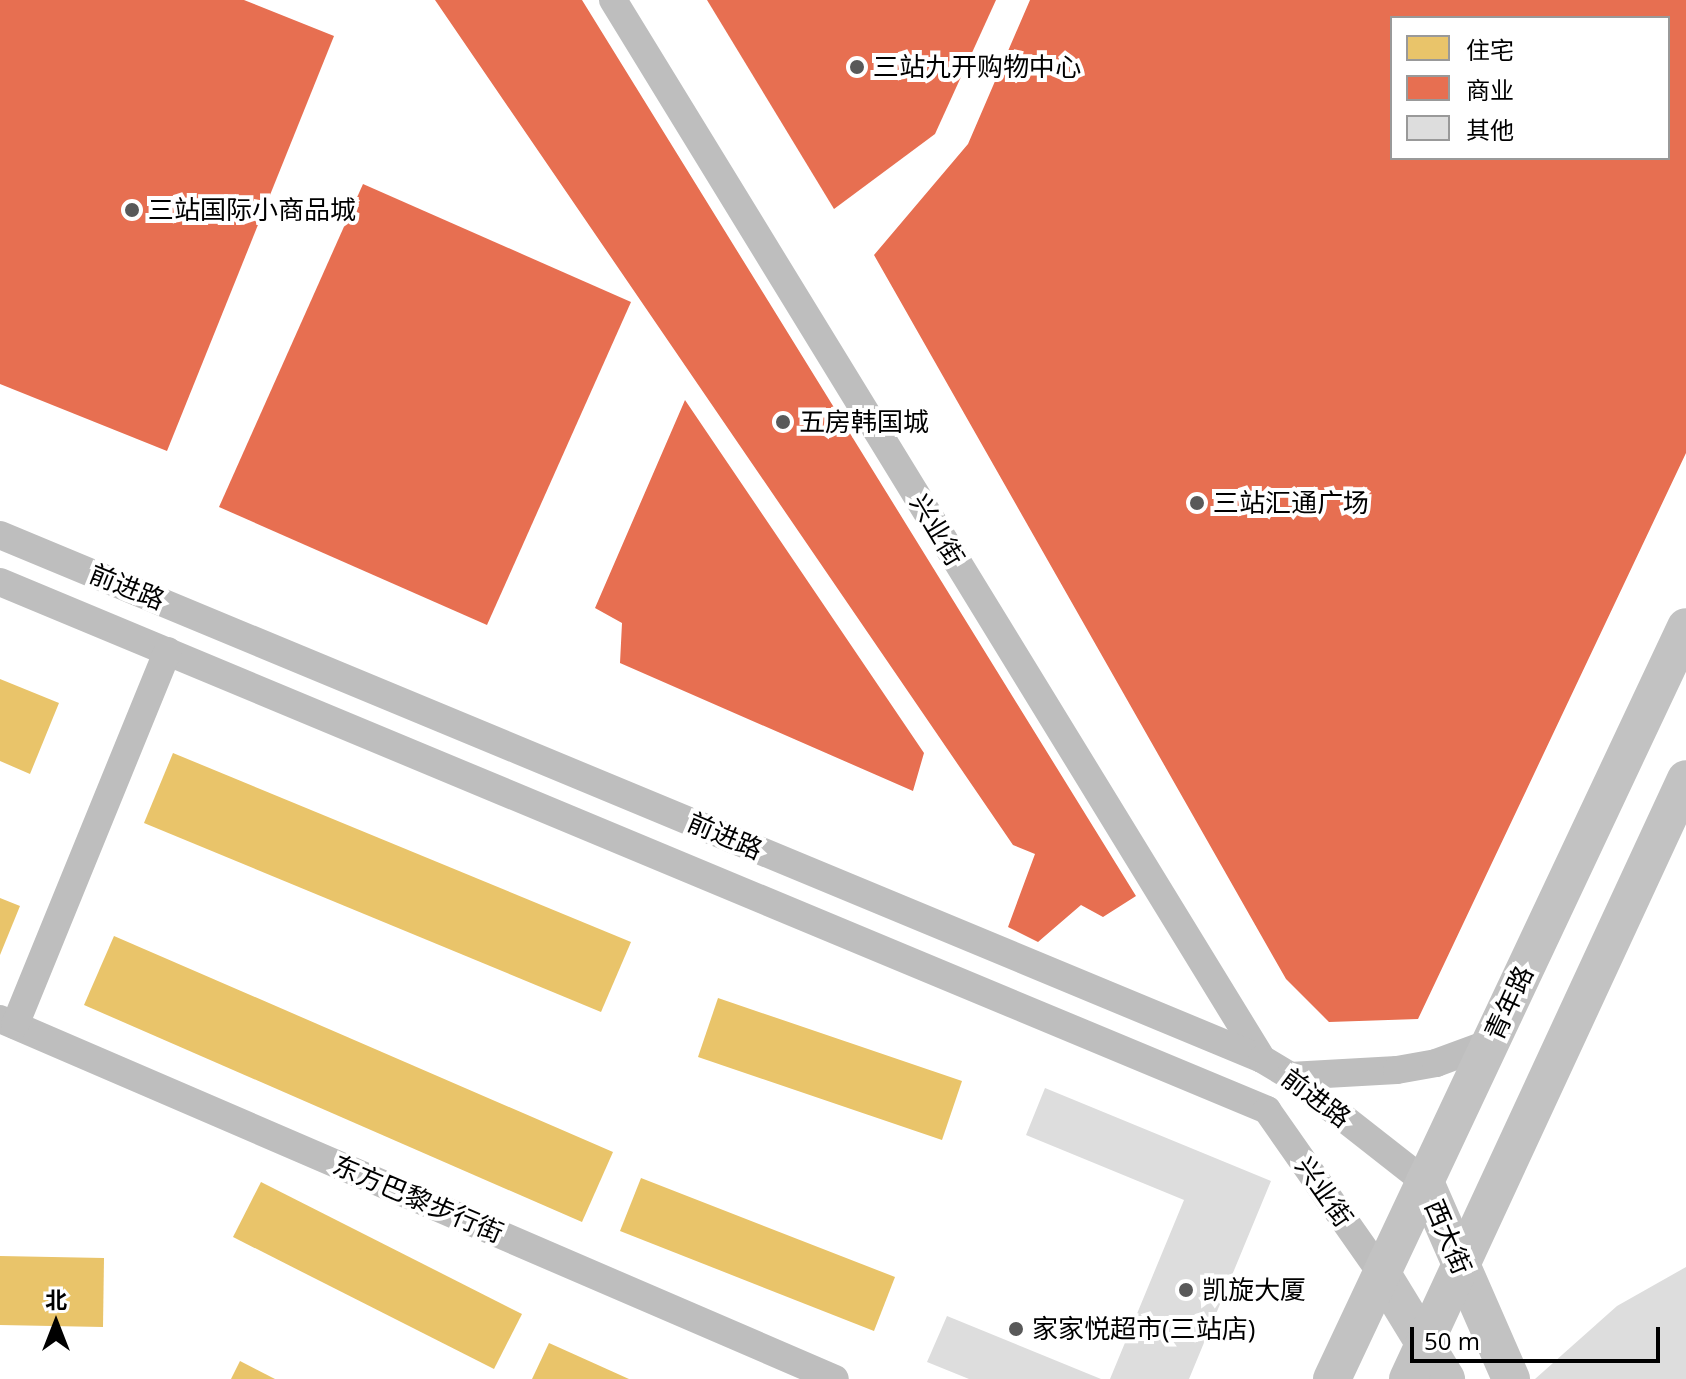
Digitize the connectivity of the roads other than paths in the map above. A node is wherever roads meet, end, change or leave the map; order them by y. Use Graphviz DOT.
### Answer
graph roads {
  1 [pos="613,0"];
  2 [pos="0,535"];
  3 [pos="0,582"];
  4 [pos="1686,627"];
  5 [pos="168,651"];
  6 [pos="1686,779"];
  7 [pos="8,1022"];
  8 [pos="1490,1043"];
  9 [pos="1262,1059"];
  10 [pos="1290,1076"];
  11 [pos="1267,1110"];
  12 [pos="1425,1182"];
  13 [pos="1461,1266"];
  14 [pos="1382,1274"];
  15 [pos="1425,1344"];
  16 [pos="795,1372"];
  17 [pos="835,1379"];
  18 [pos="1332,1379"];
  19 [pos="1408,1379"];
  20 [pos="1446,1379"];
  21 [pos="1511,1379"];
  1 -- 9 [label="street, 兴业街"];
  2 -- 9 [label="street, 前进路"];
  3 -- 5 [label="street, 前进路"];
  4 -- 8 [label="main road, 青年路"];
  5 -- 7 [label="street"];
  5 -- 11 [label="street, 前进路"];
  6 -- 13 [label="main road"];
  7 -- 16 [label="street, 东方巴黎步行街"];
  8 -- 10 [label="street"];
  8 -- 12 [label="main road, 青年路"];
  9 -- 10 [label="street, 前进路"];
  10 -- 12 [label="street, 前进路"];
  11 -- 14 [label="street, 兴业街"];
  12 -- 13 [label="main road, 西大街"];
  12 -- 14 [label="main road, 青年路"];
  13 -- 15 [label="main road"];
  13 -- 21 [label="main road, 西大街"];
  14 -- 15 [label="main road"];
  14 -- 18 [label="main road, 青年路"];
  15 -- 19 [label="main road"];
  15 -- 20 [label="main road"];
  16 -- 17 [label="street, 东方巴黎步行街"];
}
